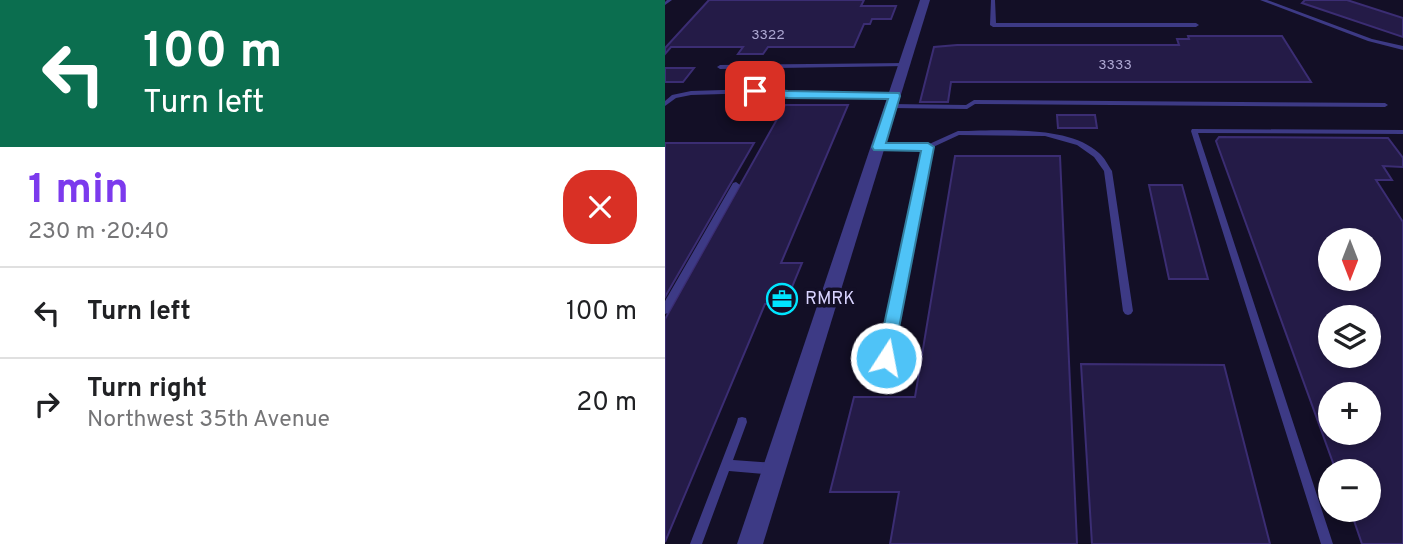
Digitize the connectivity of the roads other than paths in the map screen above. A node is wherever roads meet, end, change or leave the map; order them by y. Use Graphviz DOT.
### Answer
graph roads {
  1 [pos="670,0"];
  2 [pos="925,0"];
  3 [pos="993,0"];
  4 [pos="1262,0"];
  5 [pos="1387,0"];
  6 [pos="1403,2"];
  7 [pos="665,4"];
  8 [pos="1196,25"];
  9 [pos="1403,48"];
  10 [pos="905,65"];
  11 [pos="720,67"];
  12 [pos="893,101"];
  13 [pos="665,104"];
  14 [pos="1385,105"];
  15 [pos="1403,132"];
  16 [pos="878,147"];
  17 [pos="928,147"];
  18 [pos="736,185"];
  19 [pos="665,310"];
  20 [pos="1128,311"];
  21 [pos="880,385"];
  22 [pos="742,422"];
  23 [pos="727,465"];
  24 [pos="774,469"];
  25 [pos="696,544"];
  26 [pos="750,544"];
  27 [pos="1327,544"];
  1 -- 7 [label="lane"];
  2 -- 10 [label="street"];
  3 -- 8 [label="lane"];
  4 -- 9 [label="lane"];
  5 -- 6 [label="lane"];
  10 -- 11 [label="lane"];
  10 -- 12 [label="street"];
  12 -- 13 [label="lane"];
  12 -- 14 [label="lane"];
  12 -- 16 [label="street"];
  15 -- 27 [label="lane"];
  16 -- 17 [label="lane"];
  16 -- 24 [label="street"];
  17 -- 20 [label="lane"];
  17 -- 21 [label="lane"];
  18 -- 19 [label="lane"];
  22 -- 23 [label="lane"];
  23 -- 24 [label="lane"];
  23 -- 25 [label="lane"];
  24 -- 26 [label="street"];
}
